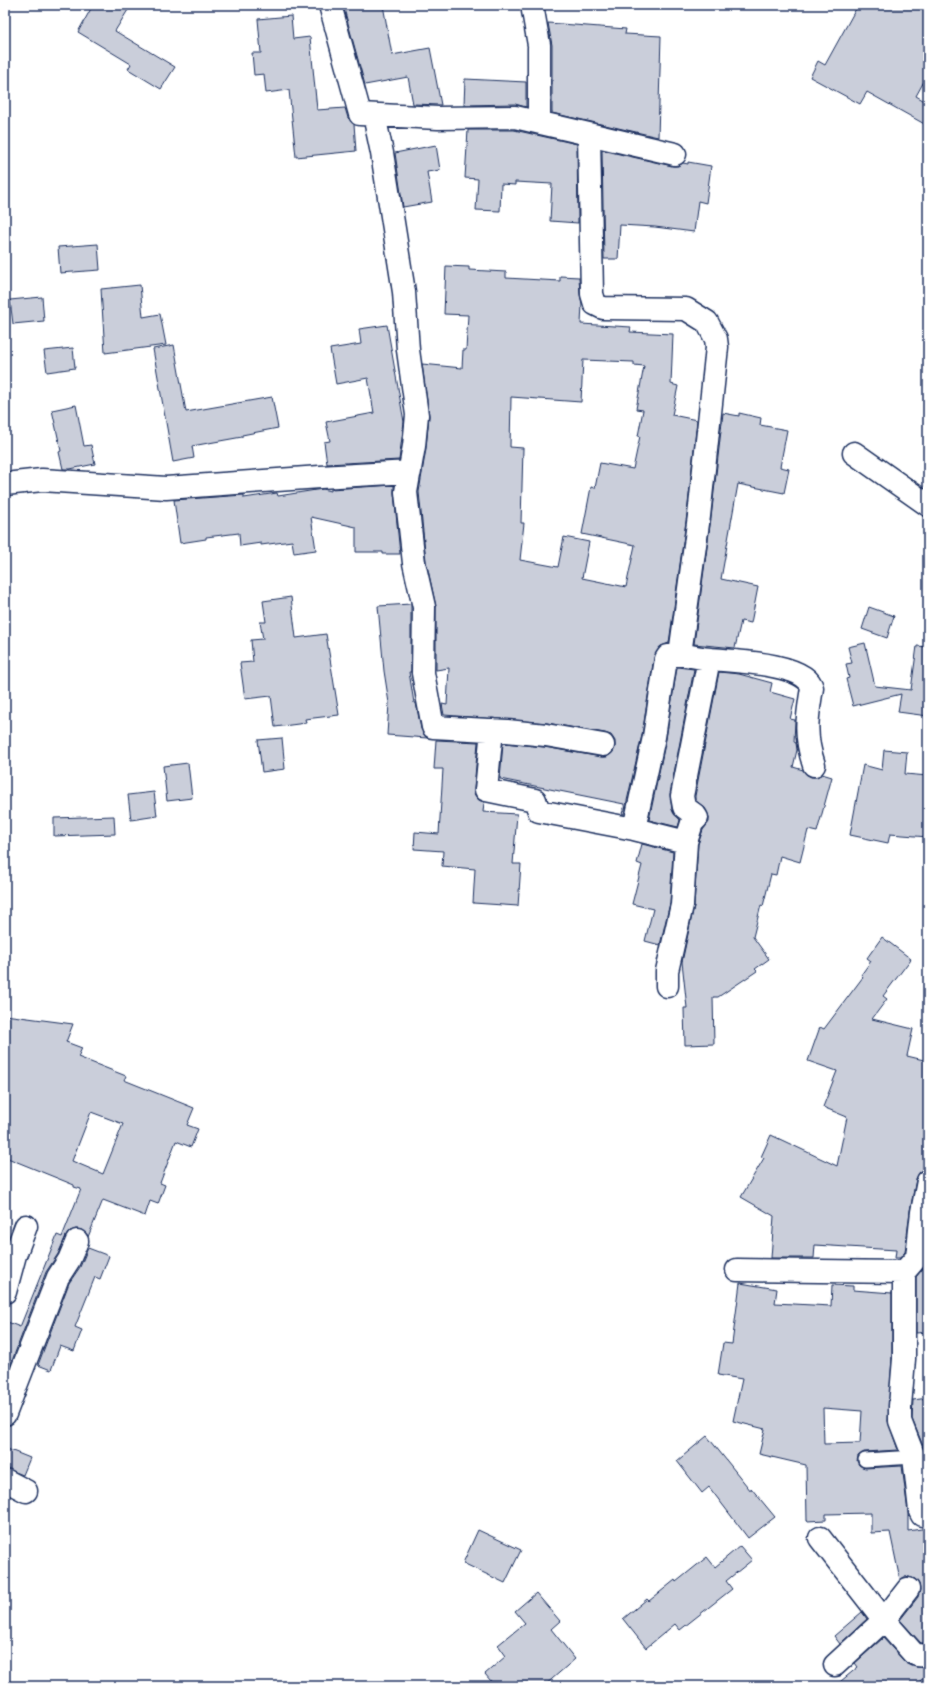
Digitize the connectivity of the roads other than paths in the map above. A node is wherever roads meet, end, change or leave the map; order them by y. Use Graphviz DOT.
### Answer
graph roads {
  1 [pos="330,5"];
  2 [pos="532,5"];
  3 [pos="374,115"];
  4 [pos="538,122"];
  5 [pos="589,134"];
  6 [pos="675,154"];
  7 [pos="854,453"];
  8 [pos="410,472"];
  9 [pos="5,484"];
  10 [pos="928,505"];
  11 [pos="680,654"];
  12 [pos="710,659"];
  13 [pos="492,730"];
  14 [pos="602,745"];
  15 [pos="814,765"];
  16 [pos="634,829"];
  17 [pos="686,842"];
  18 [pos="667,986"];
  19 [pos="928,1181"];
  20 [pos="26,1226"];
  21 [pos="77,1241"];
  22 [pos="737,1270"];
  23 [pos="904,1272"];
  24 [pos="5,1292"];
  25 [pos="5,1414"];
  26 [pos="914,1457"];
  27 [pos="865,1460"];
  28 [pos="5,1480"];
  29 [pos="26,1491"];
  30 [pos="928,1516"];
  31 [pos="820,1538"];
  32 [pos="908,1589"];
  33 [pos="884,1620"];
  34 [pos="928,1656"];
  35 [pos="835,1665"];
  1 -- 3 [label="street"];
  2 -- 4 [label="street"];
  3 -- 4 [label="street"];
  3 -- 8 [label="street"];
  4 -- 5 [label="street"];
  5 -- 6 [label="street"];
  5 -- 11 [label="street"];
  7 -- 10 [label="street"];
  8 -- 9 [label="street"];
  8 -- 13 [label="street"];
  11 -- 12 [label="street"];
  11 -- 16 [label="street"];
  12 -- 15 [label="street"];
  12 -- 17 [label="street"];
  13 -- 14 [label="street"];
  13 -- 16 [label="street"];
  16 -- 17 [label="street"];
  17 -- 18 [label="street"];
  19 -- 23 [label="street"];
  20 -- 24 [label="street"];
  21 -- 25 [label="street"];
  22 -- 23 [label="street"];
  23 -- 26 [label="street"];
  26 -- 27 [label="lane"];
  26 -- 30 [label="street"];
  28 -- 29 [label="street"];
  31 -- 33 [label="street"];
  32 -- 33 [label="street"];
  33 -- 34 [label="street"];
  33 -- 35 [label="street"];
}
